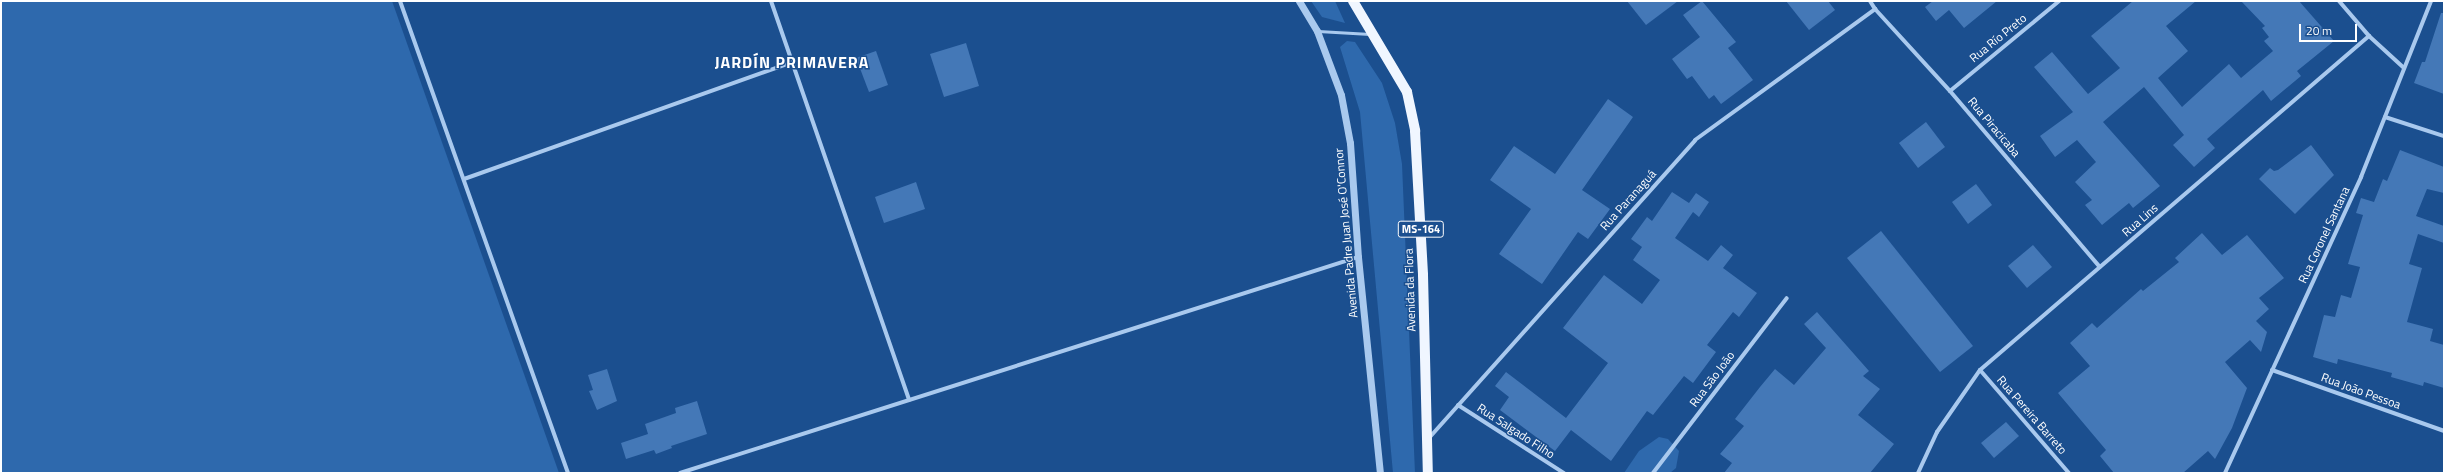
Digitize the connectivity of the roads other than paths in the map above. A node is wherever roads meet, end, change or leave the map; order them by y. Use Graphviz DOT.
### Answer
graph roads {
  1 [pos="400,1"];
  2 [pos="771,1"];
  3 [pos="1299,1"];
  4 [pos="1353,1"];
  5 [pos="1870,1"];
  6 [pos="2059,1"];
  7 [pos="2339,1"];
  8 [pos="2431,1"];
  9 [pos="1875,10"];
  10 [pos="1317,31"];
  11 [pos="1374,34"];
  12 [pos="2369,36"];
  13 [pos="792,62"];
  14 [pos="2404,68"];
  15 [pos="1950,91"];
  16 [pos="2385,117"];
  17 [pos="2444,136"];
  18 [pos="464,179"];
  19 [pos="1358,257"];
  20 [pos="2100,267"];
  21 [pos="1786,298"];
  22 [pos="1980,370"];
  23 [pos="2272,370"];
  24 [pos="909,400"];
  25 [pos="1458,405"];
  26 [pos="2444,431"];
  27 [pos="1427,440"];
  28 [pos="568,473"];
  29 [pos="680,473"];
  30 [pos="1380,473"];
  31 [pos="1428,473"];
  32 [pos="1564,473"];
  33 [pos="1652,473"];
  34 [pos="1918,473"];
  35 [pos="2068,473"];
  36 [pos="2225,473"];
  1 -- 18 [label="street"];
  2 -- 13 [label="street"];
  3 -- 10 [label="street, Avenida Padre Juan José O'Connor"];
  4 -- 11 [label="main road, Avenida da Flora / MS-164"];
  5 -- 9 [label="street, Rua Piracicaba"];
  6 -- 15 [label="street, Rua Río Preto"];
  7 -- 12 [label="street"];
  8 -- 14 [label="street, Rua Coronel Santana"];
  9 -- 15 [label="street, Rua Piracicaba"];
  9 -- 25 [label="street, Rua Paranaguá"];
  10 -- 11 [label="lane"];
  10 -- 19 [label="street, Avenida Padre Juan José O'Connor"];
  11 -- 27 [label="main road, Avenida da Flora / MS-164"];
  12 -- 14 [label="street"];
  12 -- 20 [label="street, Rua Lins"];
  13 -- 18 [label="street"];
  13 -- 24 [label="street"];
  14 -- 16 [label="street, Rua Coronel Santana"];
  15 -- 20 [label="street, Rua Piracicaba"];
  16 -- 17 [label="street"];
  16 -- 23 [label="street, Rua Coronel Santana"];
  18 -- 28 [label="street"];
  19 -- 24 [label="street"];
  19 -- 30 [label="street, Avenida Padre Juan José O'Connor"];
  20 -- 22 [label="street, Rua Lins"];
  21 -- 33 [label="street, Rua São João"];
  22 -- 34 [label="street, Rua Lins"];
  22 -- 35 [label="street, Rua Pereira Barreto"];
  23 -- 26 [label="street, Rua João Pessoa"];
  23 -- 36 [label="street, Rua Coronel Santana"];
  24 -- 29 [label="street"];
  25 -- 27 [label="street, Rua Paranaguá"];
  25 -- 32 [label="street, Rua Salgado Filho"];
  27 -- 31 [label="main road, Avenida da Flora / MS-164"];
}
